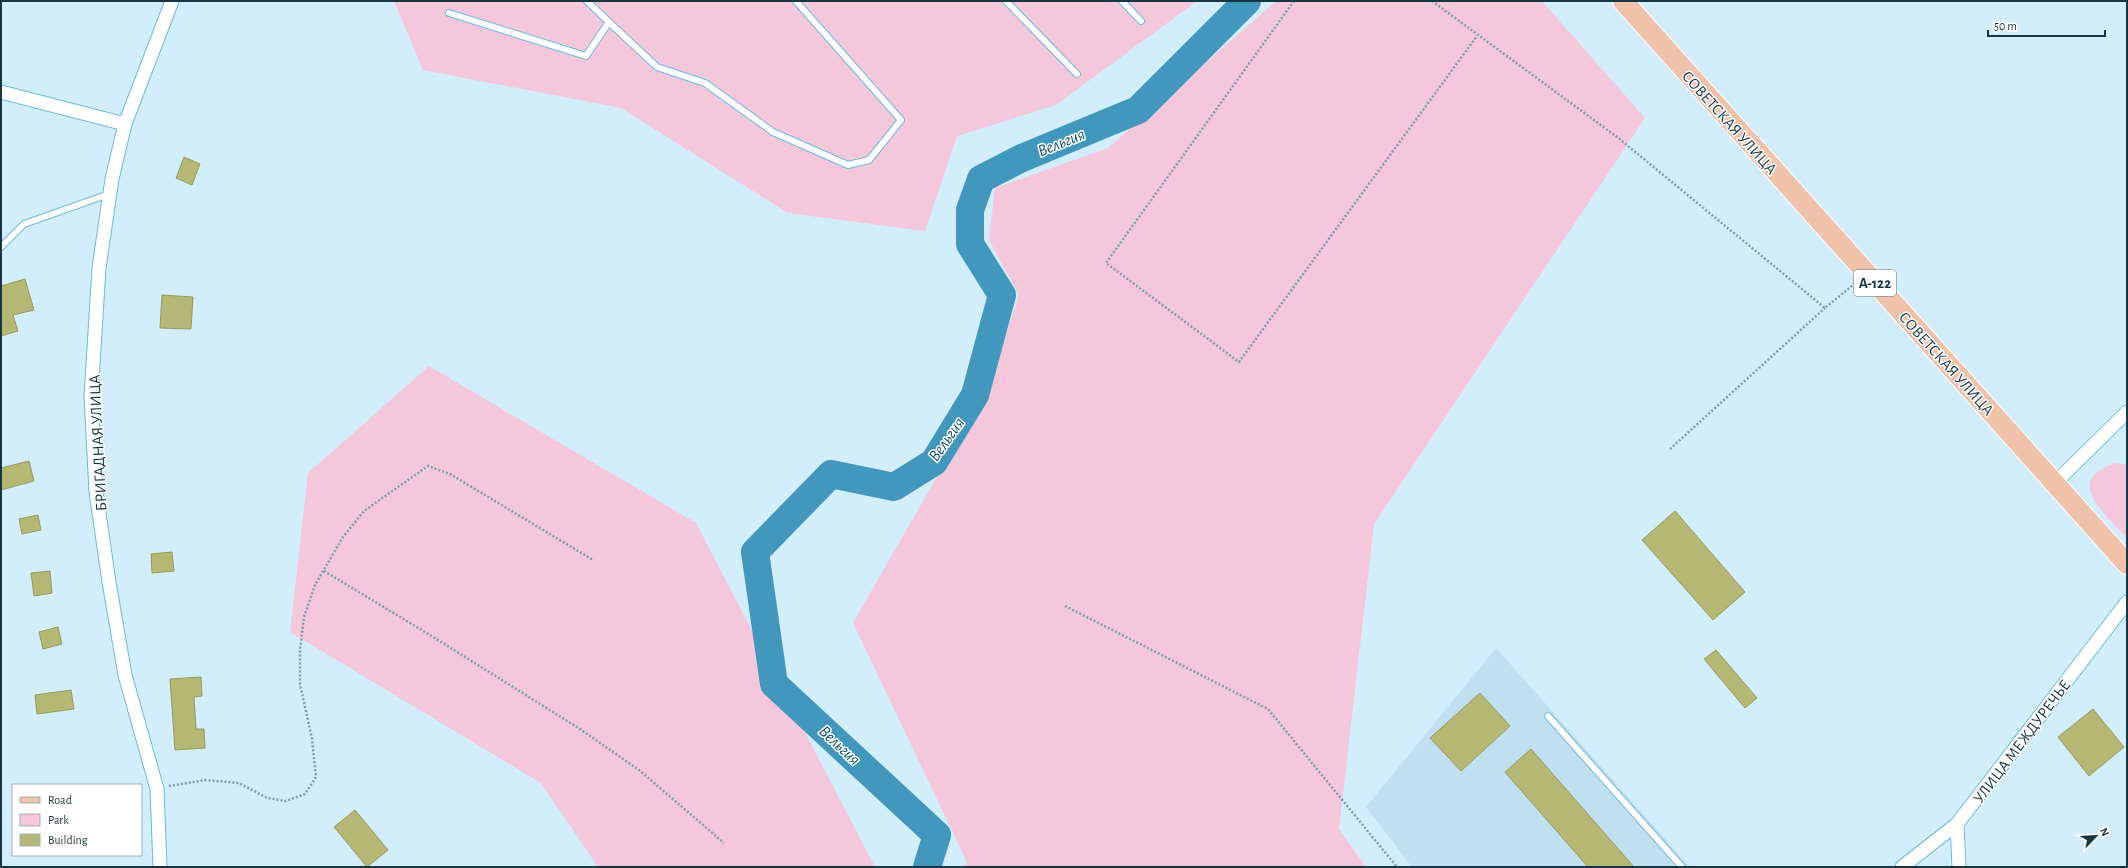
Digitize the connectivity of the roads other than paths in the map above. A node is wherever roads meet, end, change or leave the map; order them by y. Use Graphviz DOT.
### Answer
graph roads {
  1 [pos="172,1"];
  2 [pos="587,1"];
  3 [pos="796,1"];
  4 [pos="1006,1"];
  5 [pos="1122,1"];
  6 [pos="1623,1"];
  7 [pos="449,13"];
  8 [pos="1140,21"];
  9 [pos="609,22"];
  10 [pos="1077,74"];
  11 [pos="1,92"];
  12 [pos="125,124"];
  13 [pos="110,194"];
  14 [pos="1,248"];
  15 [pos="2127,412"];
  16 [pos="2056,482"];
  17 [pos="2127,564"];
  18 [pos="2127,602"];
  19 [pos="1548,716"];
  20 [pos="1958,824"];
  21 [pos="160,867"];
  22 [pos="1682,867"];
  23 [pos="1902,867"];
  24 [pos="1959,867"];
  1 -- 12 [label="street, БРИГАДНАЯ УЛИЦА"];
  2 -- 9 [label="lane"];
  3 -- 9 [label="lane"];
  4 -- 10 [label="lane"];
  5 -- 8 [label="lane"];
  6 -- 16 [label="main road, СОВЕТСКАЯ УЛИЦА / А-122"];
  7 -- 9 [label="lane"];
  11 -- 12 [label="street"];
  12 -- 13 [label="street, БРИГАДНАЯ УЛИЦА"];
  13 -- 14 [label="lane"];
  13 -- 21 [label="street, БРИГАДНАЯ УЛИЦА"];
  15 -- 16 [label="street"];
  16 -- 17 [label="main road, СОВЕТСКАЯ УЛИЦА / А-122"];
  18 -- 20 [label="street, УЛИЦА МЕЖДУРЕЧЬЕ"];
  19 -- 22 [label="lane"];
  20 -- 23 [label="street, УЛИЦА МЕЖДУРЕЧЬЕ"];
  20 -- 24 [label="street"];
}
